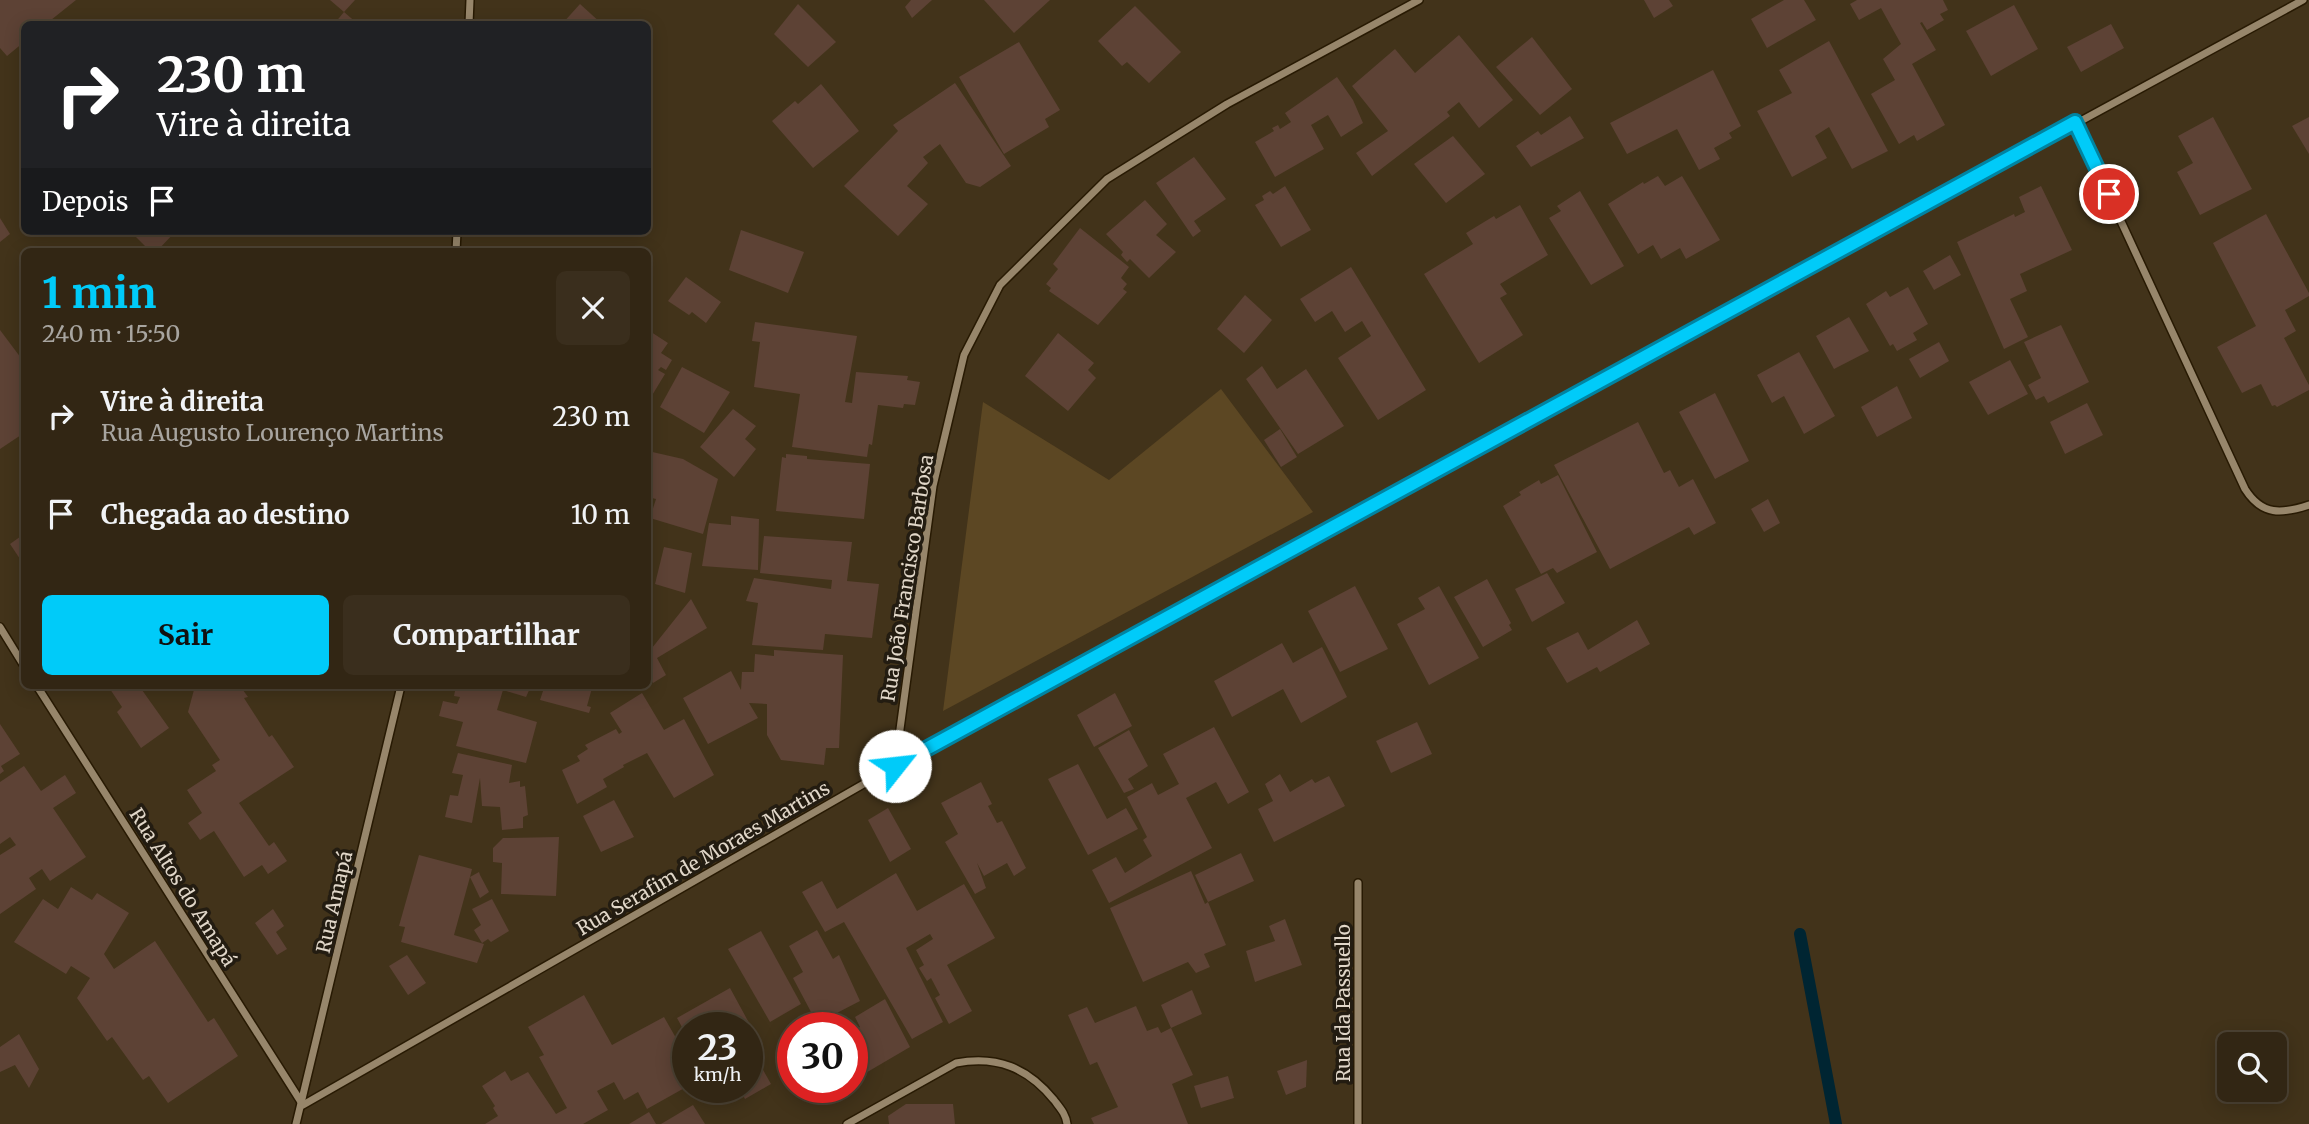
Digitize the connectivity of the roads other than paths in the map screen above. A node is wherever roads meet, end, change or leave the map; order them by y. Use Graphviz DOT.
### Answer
graph roads {
  1 [pos="470,0"];
  2 [pos="1419,0"];
  3 [pos="2303,0"];
  4 [pos="469,21"];
  5 [pos="2075,122"];
  6 [pos="2309,505"];
  7 [pos="0,627"];
  8 [pos="21,661"];
  9 [pos="39,689"];
  10 [pos="400,689"];
  11 [pos="895,766"];
  12 [pos="1359,883"];
  13 [pos="303,1105"];
  14 [pos="296,1124"];
  15 [pos="847,1124"];
  16 [pos="1067,1124"];
  17 [pos="1358,1124"];
  1 -- 4 [label="street"];
  2 -- 11 [label="street, Rua João Francisco Barbosa"];
  3 -- 5 [label="street, Rua Serafim de Moraes Martins"];
  5 -- 6 [label="street"];
  5 -- 11 [label="street, Rua Serafim de Moraes Martins"];
  7 -- 8 [label="street"];
  9 -- 13 [label="street, Rua Altos do Amapá"];
  10 -- 13 [label="street, Rua Amapá"];
  11 -- 13 [label="street, Rua Serafim de Moraes Martins"];
  12 -- 17 [label="street, Rua Ida Passuello"];
  13 -- 14 [label="street, Rua Amapá"];
  15 -- 16 [label="street"];
}
